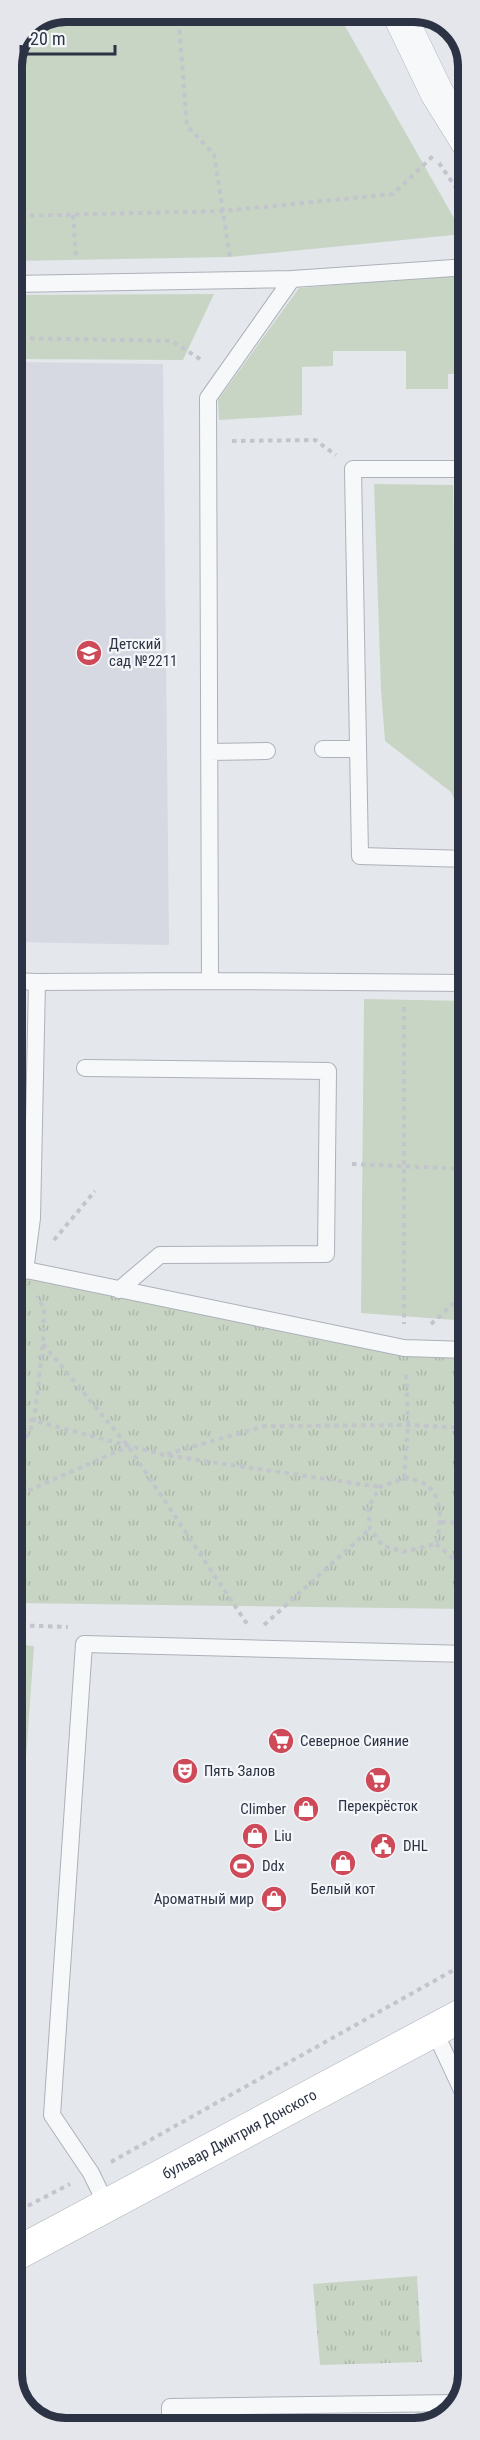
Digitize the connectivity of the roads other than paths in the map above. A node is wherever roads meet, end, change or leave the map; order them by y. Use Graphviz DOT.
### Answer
graph roads {
  1 [pos="403,23"];
  2 [pos="457,125"];
  3 [pos="457,268"];
  4 [pos="292,279"];
  5 [pos="22,284"];
  6 [pos="457,469"];
  7 [pos="323,749"];
  8 [pos="358,749"];
  9 [pos="267,751"];
  10 [pos="209,752"];
  11 [pos="457,859"];
  12 [pos="22,981"];
  13 [pos="210,981"];
  14 [pos="37,982"];
  15 [pos="457,983"];
  16 [pos="85,1068"];
  17 [pos="23,1253"];
  18 [pos="23,1270"];
  19 [pos="119,1290"];
  20 [pos="458,1350"];
  21 [pos="458,1654"];
  22 [pos="458,2017"];
  23 [pos="434,2030"];
  24 [pos="458,2081"];
  25 [pos="107,2206"];
  26 [pos="23,2250"];
  27 [pos="447,2403"];
  28 [pos="170,2417"];
  1 -- 2 [label="street"];
  3 -- 4 [label="lane"];
  4 -- 5 [label="lane"];
  4 -- 10 [label="lane"];
  6 -- 8 [label="lane"];
  7 -- 8 [label="lane"];
  8 -- 11 [label="lane"];
  9 -- 10 [label="lane"];
  10 -- 13 [label="lane"];
  12 -- 14 [label="lane"];
  13 -- 14 [label="lane"];
  13 -- 15 [label="lane"];
  14 -- 17 [label="lane"];
  16 -- 19 [label="lane"];
  18 -- 19 [label="lane"];
  19 -- 20 [label="lane"];
  21 -- 25 [label="lane"];
  22 -- 23 [label="street, бульвар Дмитрия Донского"];
  23 -- 24 [label="lane"];
  23 -- 25 [label="street, бульвар Дмитрия Донского"];
  25 -- 26 [label="street, бульвар Дмитрия Донского"];
  27 -- 28 [label="lane"];
}
